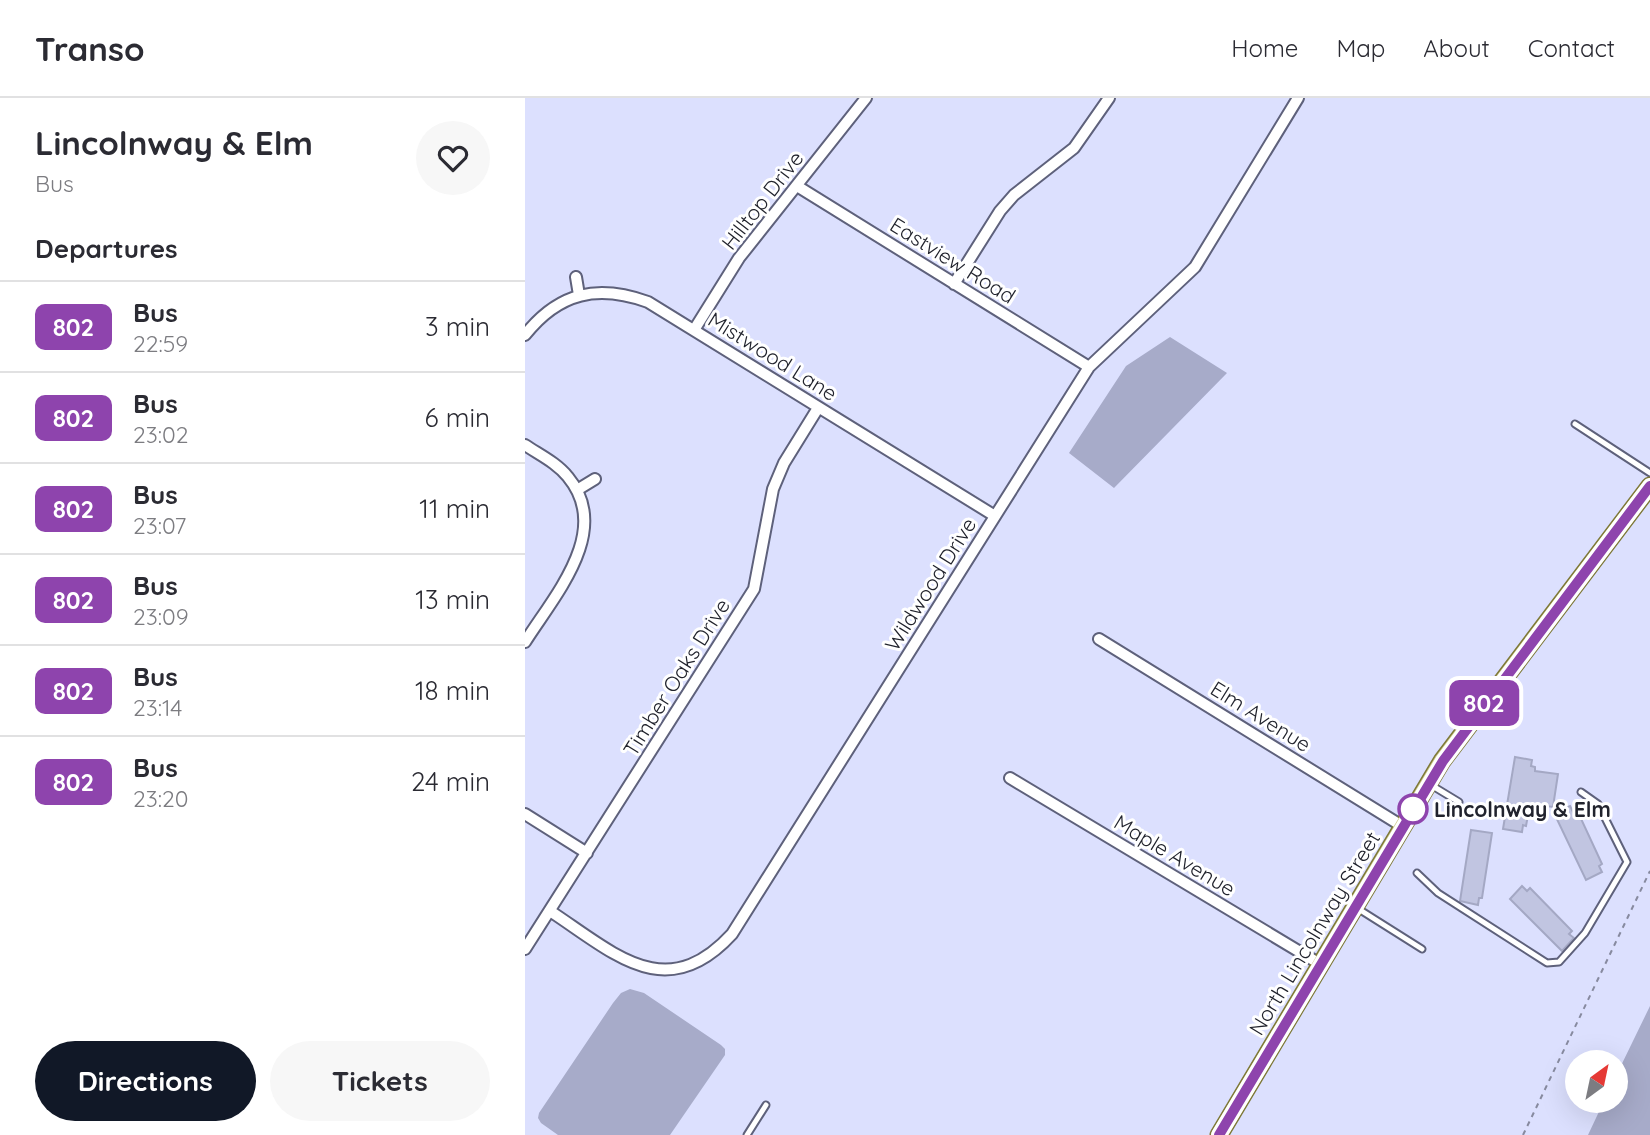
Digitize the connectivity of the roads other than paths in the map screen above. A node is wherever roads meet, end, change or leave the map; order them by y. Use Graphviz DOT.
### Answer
graph roads {
  1 [pos="866,98"];
  2 [pos="1109,98"];
  3 [pos="1298,98"];
  4 [pos="797,186"];
  5 [pos="576,277"];
  6 [pos="954,284"];
  7 [pos="579,295"];
  8 [pos="694,330"];
  9 [pos="525,335"];
  10 [pos="1089,368"];
  11 [pos="818,408"];
  12 [pos="1575,424"];
  13 [pos="525,445"];
  14 [pos="1650,473"];
  15 [pos="595,479"];
  16 [pos="1650,486"];
  17 [pos="577,490"];
  18 [pos="995,516"];
  19 [pos="1099,639"];
  20 [pos="525,642"];
  21 [pos="1010,778"];
  22 [pos="1429,783"];
  23 [pos="1581,792"];
  24 [pos="1459,802"];
  25 [pos="525,814"];
  26 [pos="1402,826"];
  27 [pos="587,853"];
  28 [pos="1417,873"];
  29 [pos="1355,906"];
  30 [pos="550,911"];
  31 [pos="1422,949"];
  32 [pos="525,950"];
  33 [pos="1321,964"];
  34 [pos="766,1105"];
  35 [pos="747,1135"];
  36 [pos="1219,1135"];
  1 -- 4 [label="street, Hilltop Drive"];
  2 -- 6 [label="street"];
  3 -- 10 [label="street, Wildwood Drive"];
  4 -- 6 [label="street, Eastview Road"];
  4 -- 8 [label="street, Hilltop Drive"];
  5 -- 7 [label="street"];
  6 -- 10 [label="street, Eastview Road"];
  7 -- 8 [label="street, Mistwood Lane"];
  7 -- 9 [label="street, Mistwood Lane"];
  8 -- 11 [label="street, Mistwood Lane"];
  10 -- 18 [label="street, Wildwood Drive"];
  11 -- 18 [label="street, Mistwood Lane"];
  11 -- 27 [label="street, Timber Oaks Drive"];
  12 -- 14 [label="lane"];
  13 -- 17 [label="street"];
  15 -- 17 [label="street"];
  16 -- 22 [label="main road, North Lincolnway Street"];
  17 -- 20 [label="street"];
  18 -- 30 [label="street, Wildwood Drive"];
  19 -- 26 [label="street, Elm Avenue"];
  21 -- 33 [label="street, Maple Avenue"];
  22 -- 24 [label="lane"];
  22 -- 26 [label="main road, North Lincolnway Street"];
  23 -- 28 [label="lane"];
  25 -- 27 [label="street"];
  26 -- 29 [label="main road, North Lincolnway Street"];
  27 -- 30 [label="street, Timber Oaks Drive"];
  29 -- 31 [label="lane"];
  29 -- 33 [label="main road, North Lincolnway Street"];
  30 -- 32 [label="street, Timber Oaks Drive"];
  33 -- 36 [label="main road, North Lincolnway Street"];
  34 -- 35 [label="lane"];
}
